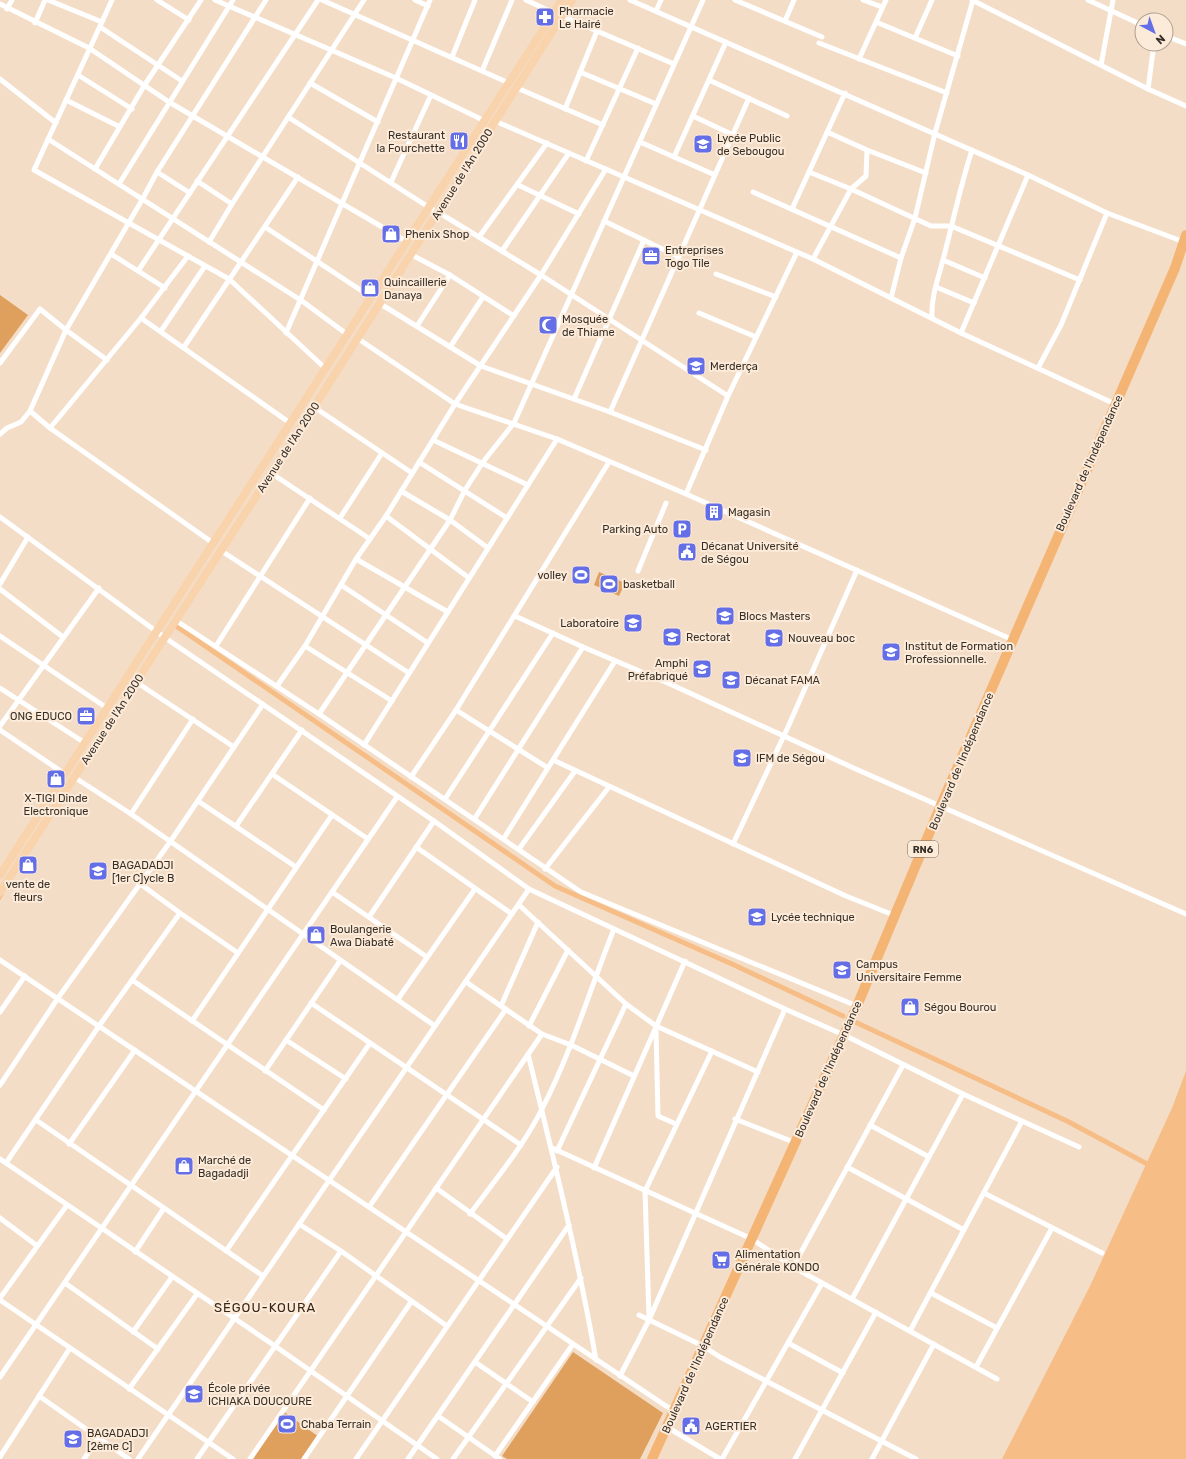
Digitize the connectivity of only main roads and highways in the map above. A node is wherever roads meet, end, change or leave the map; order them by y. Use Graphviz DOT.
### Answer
graph roads {
  1 [pos="562,0"];
  2 [pos="572,0"];
  3 [pos="1185,239"];
  4 [pos="1,872"];
  5 [pos="0,892"];
  6 [pos="652,1459"];
  1 -- 4 [label="main road, Avenue de l'An 2000"];
  2 -- 5 [label="main road, Avenue de l'An 2000"];
  3 -- 6 [label="highway, Boulevard de l'Indépendance / RN6"];
}
